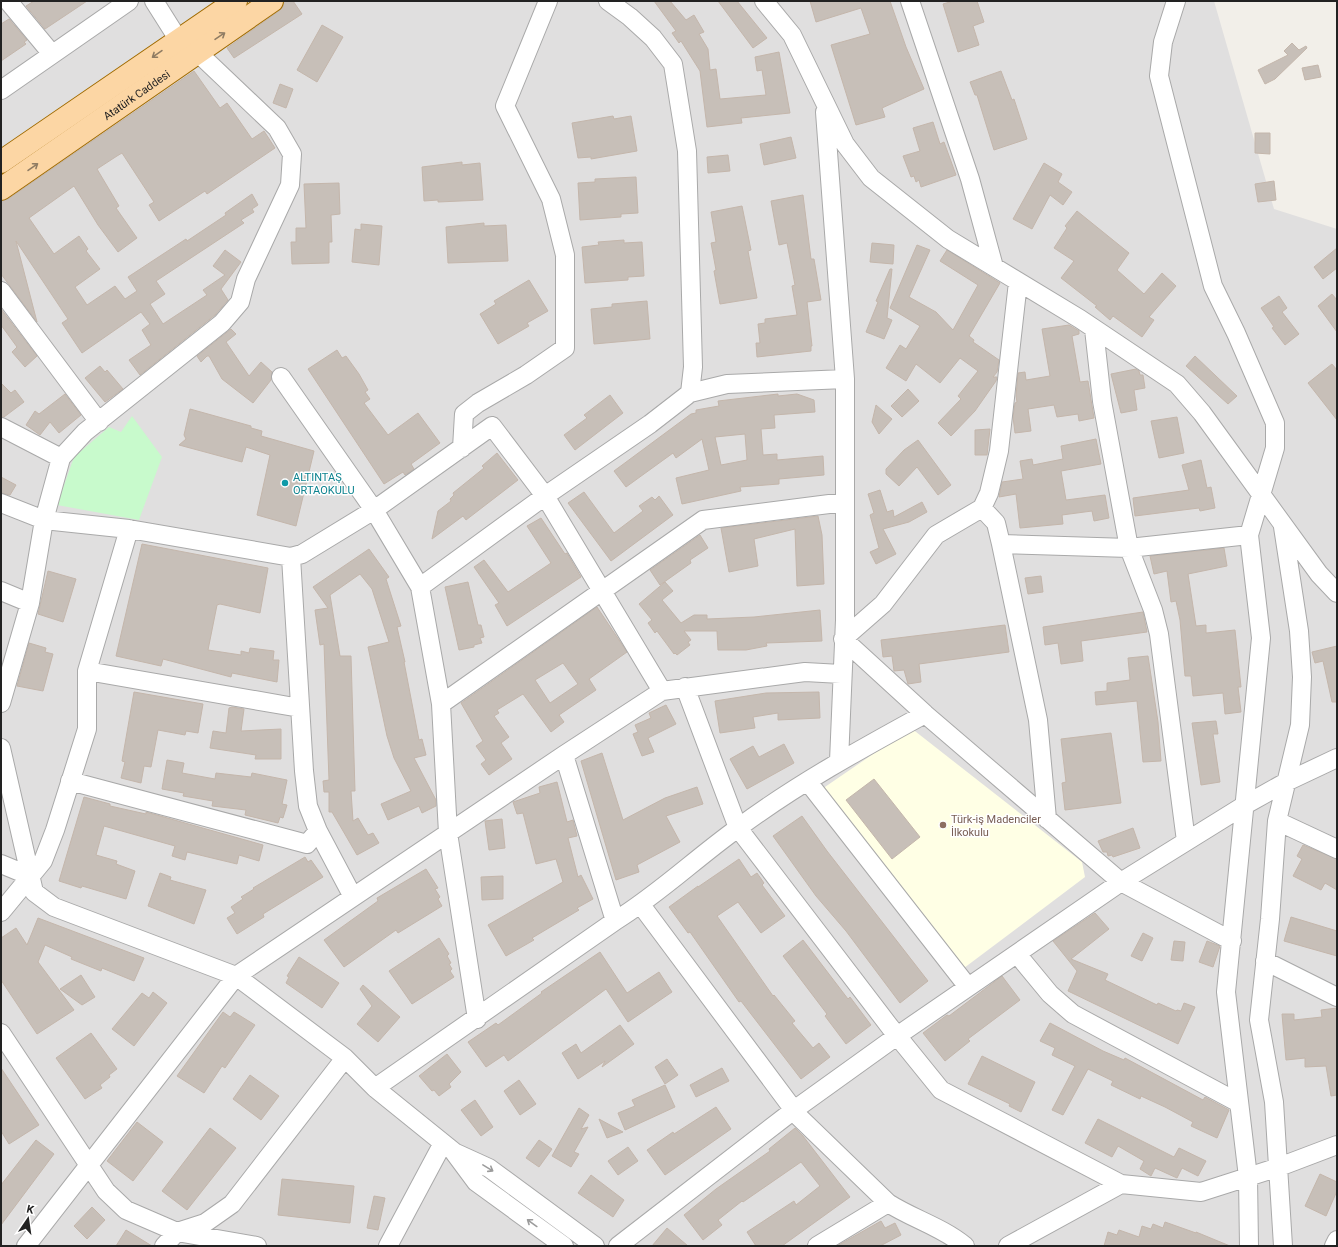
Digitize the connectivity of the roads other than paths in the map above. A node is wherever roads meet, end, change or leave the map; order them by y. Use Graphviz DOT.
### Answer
graph roads {
  1 [pos="8,1"];
  2 [pos="129,1"];
  3 [pos="154,1"];
  4 [pos="236,1"];
  5 [pos="272,1"];
  6 [pos="548,1"];
  7 [pos="608,1"];
  8 [pos="764,1"];
  9 [pos="910,1"];
  10 [pos="1176,1"];
  11 [pos="178,39"];
  12 [pos="196,52"];
  13 [pos="52,54"];
  14 [pos="1,90"];
  15 [pos="825,105"];
  16 [pos="1,162"];
  17 [pos="1,189"];
  18 [pos="994,267"];
  19 [pos="1018,282"];
  20 [pos="1,292"];
  21 [pos="1094,329"];
  22 [pos="281,377"];
  23 [pos="845,379"];
  24 [pos="690,393"];
  25 [pos="99,422"];
  26 [pos="1,427"];
  27 [pos="462,448"];
  28 [pos="61,458"];
  29 [pos="1260,494"];
  30 [pos="546,496"];
  31 [pos="845,502"];
  32 [pos="1,503"];
  33 [pos="982,508"];
  34 [pos="374,510"];
  35 [pos="44,520"];
  36 [pos="1283,524"];
  37 [pos="129,529"];
  38 [pos="1249,535"];
  39 [pos="1001,544"];
  40 [pos="1129,548"];
  41 [pos="291,557"];
  42 [pos="420,587"];
  43 [pos="1,591"];
  44 [pos="603,591"];
  45 [pos="1337,593"];
  46 [pos="30,603"];
  47 [pos="843,639"];
  48 [pos="87,671"];
  49 [pos="841,674"];
  50 [pos="685,688"];
  51 [pos="662,691"];
  52 [pos="1,703"];
  53 [pos="441,704"];
  54 [pos="300,708"];
  55 [pos="925,714"];
  56 [pos="1,748"];
  57 [pos="564,755"];
  58 [pos="1337,758"];
  59 [pos="838,761"];
  60 [pos="70,781"];
  61 [pos="808,782"];
  62 [pos="1286,782"];
  63 [pos="1245,805"];
  64 [pos="1047,819"];
  65 [pos="1277,821"];
  66 [pos="738,828"];
  67 [pos="318,831"];
  68 [pos="448,833"];
  69 [pos="1186,841"];
  70 [pos="1337,849"];
  71 [pos="1,864"];
  72 [pos="30,876"];
  73 [pos="1121,882"];
  74 [pos="353,897"];
  75 [pos="641,905"];
  76 [pos="1,912"];
  77 [pos="615,921"];
  78 [pos="1232,941"];
  79 [pos="1017,954"];
  80 [pos="1265,961"];
  81 [pos="236,976"];
  82 [pos="968,987"];
  83 [pos="1337,997"];
  84 [pos="477,1019"];
  85 [pos="1,1033"];
  86 [pos="897,1036"];
  87 [pos="345,1058"];
  88 [pos="375,1088"];
  89 [pos="1239,1103"];
  90 [pos="794,1110"];
  91 [pos="1337,1145"];
  92 [pos="448,1147"];
  93 [pos="88,1166"];
  94 [pos="1279,1167"];
  95 [pos="1248,1177"];
  96 [pos="1122,1184"];
  97 [pos="888,1203"];
  98 [pos="177,1232"];
  99 [pos="545,1240"];
  100 [pos="1337,1240"];
  101 [pos="26,1246"];
  102 [pos="164,1246"];
  103 [pos="257,1246"];
  104 [pos="388,1246"];
  105 [pos="564,1246"];
  106 [pos="595,1246"];
  107 [pos="618,1246"];
  108 [pos="817,1246"];
  109 [pos="965,1246"];
  110 [pos="1008,1246"];
  111 [pos="1249,1246"];
  112 [pos="1283,1246"];
  113 [pos="1334,1246"];
  1 -- 13 [label="street"];
  2 -- 13 [label="street"];
  3 -- 11 [label="street"];
  4 -- 11 [label="main road"];
  12 -- 5 [label="main road, Atatürk Caddesi, one-way"];
  6 -- 27 [label="street"];
  7 -- 24 [label="street"];
  8 -- 15 [label="street"];
  9 -- 18 [label="street"];
  10 -- 29 [label="street"];
  11 -- 12 [label="street"];
  11 -- 16 [label="main road, one-way"];
  17 -- 12 [label="main road, Atatürk Caddesi, one-way"];
  12 -- 25 [label="street"];
  13 -- 14 [label="street"];
  15 -- 18 [label="street"];
  15 -- 23 [label="street"];
  18 -- 19 [label="street"];
  19 -- 21 [label="street"];
  19 -- 33 [label="street"];
  20 -- 25 [label="street"];
  21 -- 29 [label="street"];
  21 -- 40 [label="street"];
  22 -- 34 [label="street"];
  23 -- 24 [label="street"];
  23 -- 31 [label="street"];
  24 -- 30 [label="street"];
  25 -- 28 [label="street"];
  26 -- 28 [label="street"];
  27 -- 30 [label="street"];
  27 -- 34 [label="street"];
  28 -- 35 [label="street"];
  29 -- 36 [label="street"];
  29 -- 38 [label="street"];
  30 -- 42 [label="street"];
  30 -- 44 [label="street"];
  31 -- 44 [label="street"];
  31 -- 47 [label="street"];
  32 -- 35 [label="street"];
  33 -- 39 [label="street"];
  33 -- 47 [label="street"];
  34 -- 41 [label="street"];
  34 -- 42 [label="street"];
  35 -- 37 [label="street"];
  35 -- 46 [label="street"];
  36 -- 45 [label="street"];
  36 -- 62 [label="street"];
  37 -- 41 [label="street"];
  37 -- 48 [label="street"];
  38 -- 40 [label="street"];
  38 -- 63 [label="street"];
  39 -- 40 [label="street"];
  39 -- 64 [label="street"];
  40 -- 69 [label="street"];
  41 -- 54 [label="street"];
  42 -- 53 [label="street"];
  43 -- 46 [label="street"];
  44 -- 51 [label="street"];
  44 -- 53 [label="street"];
  46 -- 52 [label="street"];
  47 -- 49 [label="street"];
  47 -- 55 [label="street"];
  48 -- 54 [label="street"];
  48 -- 60 [label="street"];
  49 -- 50 [label="street"];
  49 -- 59 [label="street"];
  50 -- 51 [label="street"];
  50 -- 66 [label="street"];
  51 -- 57 [label="street"];
  53 -- 68 [label="street"];
  54 -- 67 [label="street"];
  55 -- 59 [label="street"];
  55 -- 64 [label="street"];
  56 -- 72 [label="street"];
  57 -- 68 [label="street"];
  57 -- 77 [label="street"];
  58 -- 62 [label="street"];
  59 -- 61 [label="street"];
  60 -- 67 [label="street"];
  60 -- 72 [label="street"];
  61 -- 66 [label="street"];
  61 -- 82 [label="street"];
  62 -- 63 [label="street"];
  62 -- 65 [label="street"];
  63 -- 69 [label="street"];
  63 -- 78 [label="street"];
  64 -- 73 [label="street"];
  65 -- 70 [label="street"];
  65 -- 80 [label="street"];
  66 -- 75 [label="street"];
  66 -- 86 [label="street"];
  67 -- 74 [label="street"];
  68 -- 74 [label="street"];
  68 -- 84 [label="street"];
  69 -- 73 [label="street"];
  71 -- 72 [label="street"];
  72 -- 76 [label="street"];
  72 -- 81 [label="street"];
  73 -- 78 [label="street"];
  73 -- 79 [label="street"];
  74 -- 81 [label="street"];
  75 -- 77 [label="street"];
  75 -- 90 [label="street"];
  77 -- 84 [label="street"];
  78 -- 89 [label="street"];
  79 -- 82 [label="street"];
  79 -- 89 [label="street"];
  80 -- 83 [label="street"];
  80 -- 94 [label="street"];
  81 -- 87 [label="street"];
  81 -- 93 [label="street"];
  82 -- 86 [label="street"];
  84 -- 88 [label="street"];
  85 -- 93 [label="street"];
  86 -- 90 [label="street"];
  86 -- 96 [label="street"];
  87 -- 88 [label="street"];
  87 -- 98 [label="street"];
  88 -- 92 [label="street"];
  89 -- 95 [label="street"];
  90 -- 97 [label="street"];
  90 -- 107 [label="street"];
  91 -- 94 [label="street"];
  99 -- 92 [label="street, one-way"];
  92 -- 104 [label="street"];
  92 -- 106 [label="street, one-way"];
  93 -- 98 [label="street"];
  93 -- 101 [label="street"];
  94 -- 95 [label="street"];
  94 -- 112 [label="street"];
  95 -- 96 [label="street"];
  95 -- 111 [label="street"];
  96 -- 110 [label="street"];
  97 -- 108 [label="street"];
  97 -- 109 [label="street"];
  98 -- 102 [label="street"];
  98 -- 103 [label="street"];
  99 -- 105 [label="street"];
  100 -- 113 [label="street"];
}
